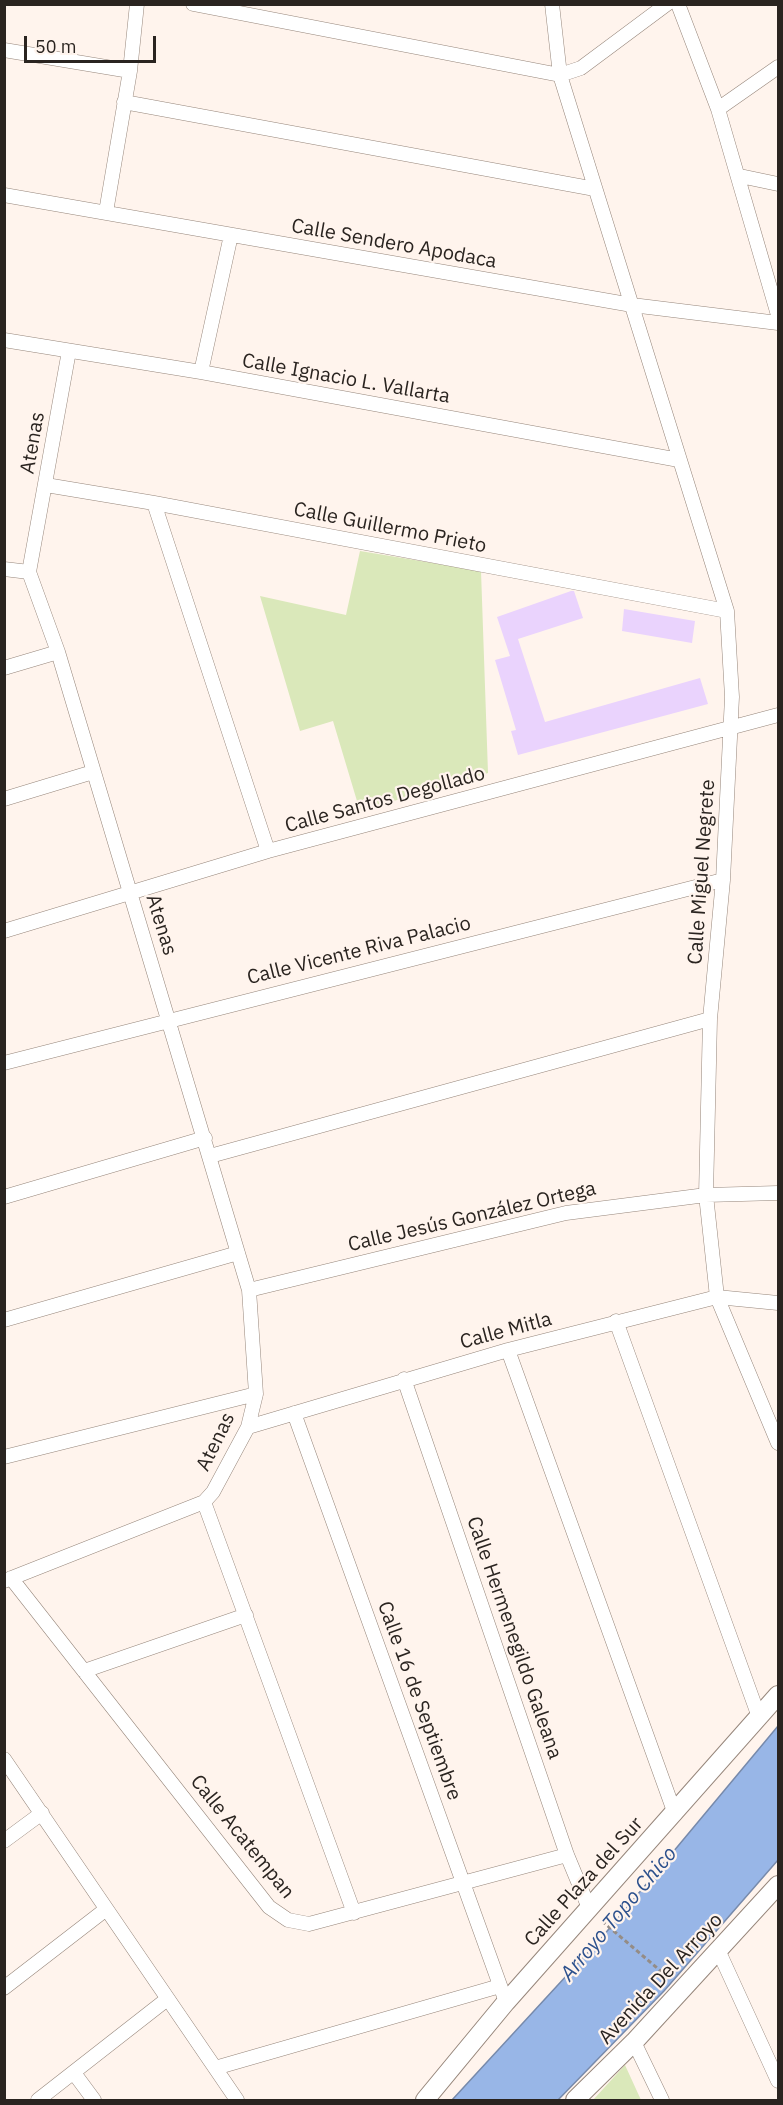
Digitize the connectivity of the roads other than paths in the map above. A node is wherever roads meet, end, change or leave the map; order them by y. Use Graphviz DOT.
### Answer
graph roads {
  1 [pos="137,4"];
  2 [pos="193,4"];
  3 [pos="552,4"];
  4 [pos="667,4"];
  5 [pos="678,4"];
  6 [pos="4,50"];
  7 [pos="778,67"];
  8 [pos="130,71"];
  9 [pos="560,75"];
  10 [pos="124,102"];
  11 [pos="718,109"];
  12 [pos="740,176"];
  13 [pos="778,184"];
  14 [pos="595,189"];
  15 [pos="4,195"];
  16 [pos="106,212"];
  17 [pos="231,235"];
  18 [pos="632,305"];
  19 [pos="778,315"];
  20 [pos="778,323"];
  21 [pos="4,340"];
  22 [pos="69,351"];
  23 [pos="201,372"];
  24 [pos="680,460"];
  25 [pos="46,485"];
  26 [pos="154,503"];
  27 [pos="4,568"];
  28 [pos="29,572"];
  29 [pos="727,611"];
  30 [pos="58,652"];
  31 [pos="4,668"];
  32 [pos="778,715"];
  33 [pos="730,730"];
  34 [pos="93,772"];
  35 [pos="4,799"];
  36 [pos="268,851"];
  37 [pos="723,880"];
  38 [pos="132,895"];
  39 [pos="4,931"];
  40 [pos="169,1019"];
  41 [pos="710,1020"];
  42 [pos="4,1063"];
  43 [pos="205,1138"];
  44 [pos="210,1156"];
  45 [pos="778,1193"];
  46 [pos="706,1195"];
  47 [pos="4,1197"];
  48 [pos="238,1253"];
  49 [pos="249,1290"];
  50 [pos="717,1297"];
  51 [pos="778,1303"];
  52 [pos="4,1320"];
  53 [pos="616,1321"];
  54 [pos="508,1350"];
  55 [pos="404,1379"];
  56 [pos="256,1394"];
  57 [pos="294,1413"];
  58 [pos="248,1427"];
  59 [pos="778,1443"];
  60 [pos="4,1457"];
  61 [pos="204,1503"];
  62 [pos="8,1579"];
  63 [pos="246,1615"];
  64 [pos="84,1671"];
  65 [pos="778,1695"];
  66 [pos="759,1717"];
  67 [pos="4,1759"];
  68 [pos="42,1813"];
  69 [pos="675,1814"];
  70 [pos="4,1841"];
  71 [pos="567,1855"];
  72 [pos="463,1885"];
  73 [pos="778,1885"];
  74 [pos="105,1910"];
  75 [pos="354,1912"];
  76 [pos="595,1913"];
  77 [pos="718,1952"];
  78 [pos="4,1988"];
  79 [pos="503,1994"];
  80 [pos="166,2000"];
  81 [pos="634,2042"];
  82 [pos="215,2068"];
  83 [pos="74,2073"];
  84 [pos="778,2081"];
  85 [pos="38,2100"];
  86 [pos="94,2100"];
  87 [pos="237,2100"];
  88 [pos="425,2100"];
  89 [pos="575,2100"];
  90 [pos="662,2100"];
  1 -- 8 [label="street"];
  2 -- 9 [label="street"];
  3 -- 9 [label="street, Calle Miguel Negrete"];
  4 -- 9 [label="street"];
  5 -- 11 [label="street"];
  6 -- 8 [label="street"];
  7 -- 11 [label="street"];
  8 -- 10 [label="street"];
  9 -- 14 [label="street, Calle Miguel Negrete"];
  10 -- 14 [label="street"];
  10 -- 16 [label="street"];
  11 -- 12 [label="street"];
  12 -- 13 [label="street"];
  12 -- 19 [label="street"];
  14 -- 18 [label="street, Calle Miguel Negrete"];
  15 -- 16 [label="street, Calle Sendero Apodaca"];
  16 -- 17 [label="street, Calle Sendero Apodaca"];
  17 -- 18 [label="street, Calle Sendero Apodaca"];
  17 -- 23 [label="street"];
  18 -- 20 [label="street, Calle Sendero Apodaca"];
  18 -- 24 [label="street, Calle Miguel Negrete"];
  21 -- 22 [label="street, Calle Ignacio L. Vallarta"];
  22 -- 23 [label="street, Calle Ignacio L. Vallarta"];
  22 -- 25 [label="street, Atenas"];
  23 -- 24 [label="street, Calle Ignacio L. Vallarta"];
  24 -- 29 [label="street, Calle Miguel Negrete"];
  25 -- 26 [label="street, Calle Guillermo Prieto"];
  25 -- 28 [label="street, Atenas"];
  26 -- 29 [label="street, Calle Guillermo Prieto"];
  26 -- 36 [label="street"];
  27 -- 28 [label="street"];
  28 -- 30 [label="street, Atenas"];
  29 -- 33 [label="street, Calle Miguel Negrete"];
  30 -- 31 [label="street"];
  30 -- 34 [label="street, Atenas"];
  32 -- 33 [label="street, Calle Santos Degollado"];
  33 -- 36 [label="street, Calle Santos Degollado"];
  33 -- 37 [label="street, Calle Miguel Negrete"];
  34 -- 35 [label="street"];
  34 -- 38 [label="street, Atenas"];
  36 -- 38 [label="street, Calle Santos Degollado"];
  37 -- 40 [label="street, Calle Vicente Riva Palacio"];
  37 -- 41 [label="street, Calle Miguel Negrete"];
  38 -- 39 [label="street, Calle Santos Degollado"];
  38 -- 40 [label="street, Atenas"];
  40 -- 42 [label="street, Calle Vicente Riva Palacio"];
  40 -- 43 [label="street, Atenas"];
  41 -- 44 [label="street"];
  41 -- 46 [label="street, Calle Miguel Negrete"];
  43 -- 44 [label="street, Atenas"];
  43 -- 47 [label="street"];
  44 -- 48 [label="street, Atenas"];
  45 -- 46 [label="street, Calle Jesús González Ortega"];
  46 -- 49 [label="street, Calle Jesús González Ortega"];
  46 -- 50 [label="street, Calle Miguel Negrete"];
  48 -- 49 [label="street, Atenas"];
  48 -- 52 [label="street"];
  49 -- 56 [label="street, Atenas"];
  50 -- 51 [label="street, Calle Mitla"];
  50 -- 53 [label="street, Calle Mitla"];
  50 -- 59 [label="street, Calle Miguel Negrete"];
  53 -- 54 [label="street, Calle Mitla"];
  53 -- 66 [label="street"];
  54 -- 55 [label="street, Calle Mitla"];
  54 -- 69 [label="street"];
  55 -- 57 [label="street, Calle Mitla"];
  55 -- 71 [label="street, Calle Hermenegildo Galeana"];
  56 -- 58 [label="street, Atenas"];
  56 -- 60 [label="street"];
  57 -- 58 [label="street, Calle Mitla"];
  57 -- 72 [label="street, Calle 16 de Septiembre"];
  58 -- 61 [label="street, Atenas"];
  61 -- 62 [label="street"];
  61 -- 63 [label="street"];
  62 -- 64 [label="street, Calle Acatempan"];
  63 -- 64 [label="street"];
  63 -- 75 [label="street"];
  64 -- 75 [label="street, Calle Acatempan"];
  65 -- 66 [label="street, Calle Plaza del Sur"];
  66 -- 69 [label="street, Calle Plaza del Sur"];
  67 -- 68 [label="street"];
  68 -- 70 [label="street"];
  68 -- 74 [label="street"];
  69 -- 76 [label="street, Calle Plaza del Sur"];
  71 -- 72 [label="street, Calle Acatempan"];
  71 -- 76 [label="street, Calle Hermenegildo Galeana"];
  72 -- 75 [label="street, Calle Acatempan"];
  72 -- 79 [label="street, Calle 16 de Septiembre"];
  73 -- 77 [label="street, Avenida Del Arroyo"];
  74 -- 78 [label="street"];
  74 -- 80 [label="street"];
  76 -- 79 [label="street, Calle Plaza del Sur"];
  77 -- 81 [label="street, Avenida Del Arroyo"];
  77 -- 84 [label="street"];
  79 -- 82 [label="street"];
  79 -- 88 [label="street, Calle Plaza del Sur"];
  80 -- 82 [label="street"];
  80 -- 83 [label="street"];
  81 -- 89 [label="street, Avenida Del Arroyo"];
  81 -- 90 [label="street"];
  82 -- 87 [label="street"];
  83 -- 85 [label="street"];
  83 -- 86 [label="street"];
}
